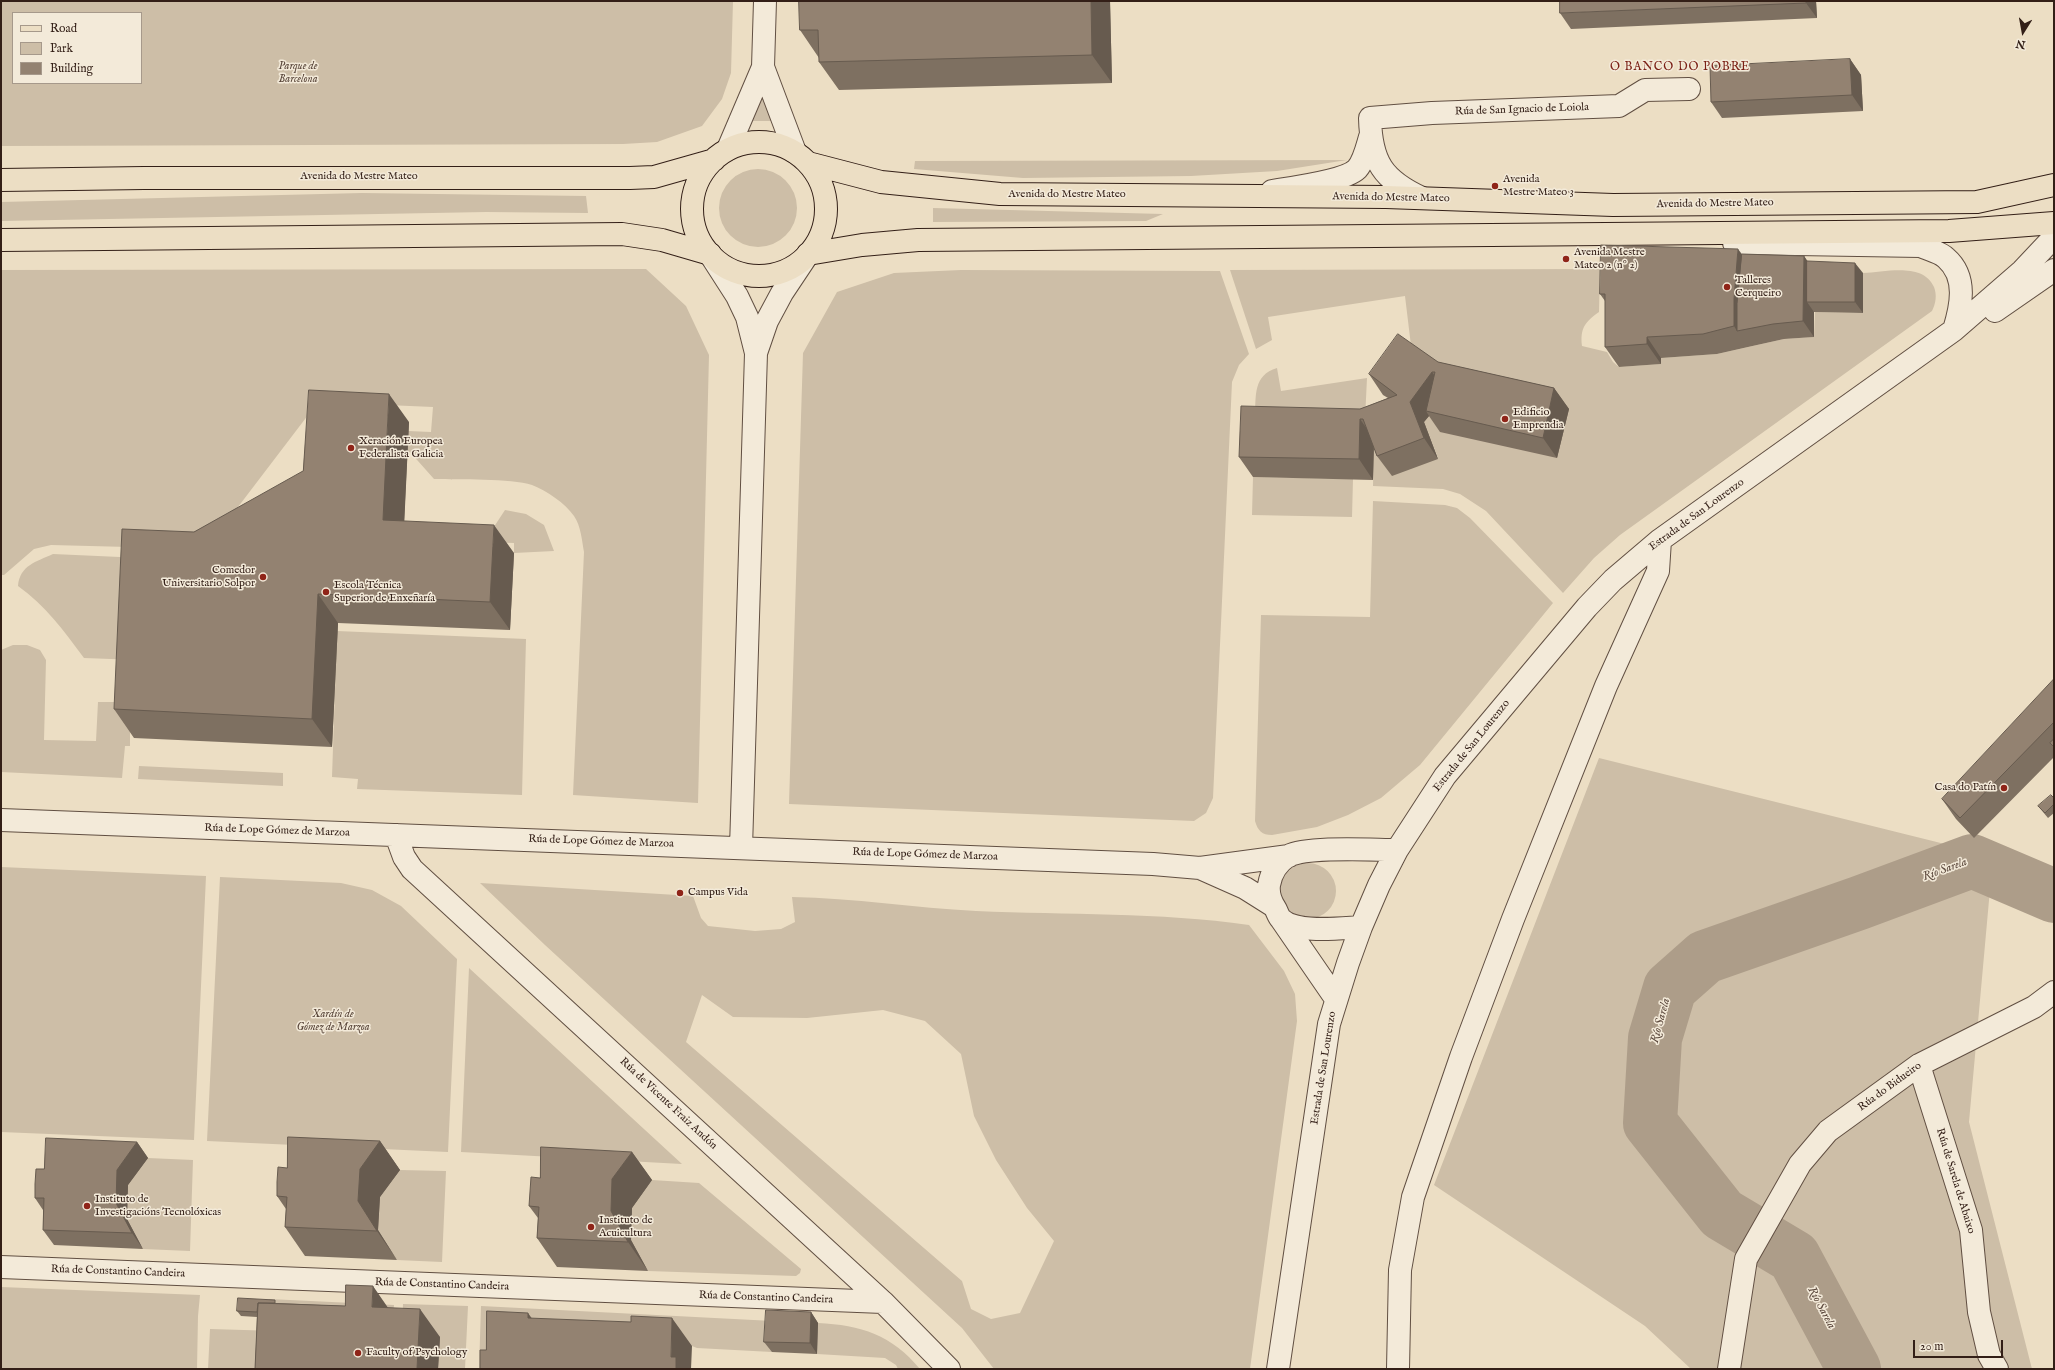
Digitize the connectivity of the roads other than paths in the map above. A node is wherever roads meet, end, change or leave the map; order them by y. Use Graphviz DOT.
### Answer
graph roads {
  1 [pos="765,1"];
  2 [pos="763,67"];
  3 [pos="1690,89"];
  4 [pos="1370,137"];
  5 [pos="721,155"];
  6 [pos="801,158"];
  7 [pos="1,180"];
  8 [pos="2054,185"];
  9 [pos="1251,196"];
  10 [pos="1422,198"];
  11 [pos="2054,223"];
  12 [pos="1507,234"];
  13 [pos="2054,237"];
  14 [pos="1,240"];
  15 [pos="710,254"];
  16 [pos="808,254"];
  17 [pos="2054,270"];
  18 [pos="1954,330"];
  19 [pos="756,353"];
  20 [pos="1660,540"];
  21 [pos="1,820"];
  22 [pos="396,835"];
  23 [pos="741,848"];
  24 [pos="1397,850"];
  25 [pos="1288,856"];
  26 [pos="1200,868"];
  27 [pos="1277,912"];
  28 [pos="1361,927"];
  29 [pos="2054,992"];
  30 [pos="1336,999"];
  31 [pos="1919,1064"];
  32 [pos="1,1268"];
  33 [pos="883,1302"];
  34 [pos="949,1369"];
  35 [pos="1278,1369"];
  36 [pos="1398,1369"];
  37 [pos="1729,1369"];
  38 [pos="1997,1369"];
  1 -- 2 [label="street"];
  2 -- 5 [label="street"];
  2 -- 6 [label="street"];
  3 -- 4 [label="street, Rúa de San Ignacio de Loiola"];
  4 -- 9 [label="street, Rúa de San Ignacio de Loiola"];
  4 -- 10 [label="street, Rúa de San Ignacio de Loiola"];
  5 -- 6 [label="main road"];
  5 -- 7 [label="main road, Avenida do Mestre Mateo"];
  5 -- 15 [label="main road"];
  6 -- 9 [label="main road, Avenida do Mestre Mateo"];
  6 -- 16 [label="main road"];
  8 -- 10 [label="main road, Avenida do Mestre Mateo"];
  9 -- 10 [label="main road, Avenida do Mestre Mateo"];
  11 -- 12 [label="main road"];
  12 -- 16 [label="main road"];
  12 -- 18 [label="street"];
  13 -- 18 [label="street"];
  14 -- 15 [label="main road"];
  15 -- 16 [label="main road"];
  15 -- 19 [label="street"];
  16 -- 19 [label="street"];
  17 -- 18 [label="street"];
  18 -- 20 [label="street, Estrada de San Lourenzo"];
  19 -- 23 [label="street"];
  20 -- 24 [label="street, Estrada de San Lourenzo"];
  20 -- 36 [label="street"];
  21 -- 22 [label="street, Rúa de Lope Gómez de Marzoa"];
  22 -- 23 [label="street, Rúa de Lope Gómez de Marzoa"];
  22 -- 33 [label="street, Rúa de Vicente Fraiz Andón"];
  23 -- 26 [label="street, Rúa de Lope Gómez de Marzoa"];
  24 -- 25 [label="street, Rúa de Lope Gómez de Marzoa"];
  24 -- 28 [label="street, Estrada de San Lourenzo"];
  25 -- 26 [label="street, Rúa de Lope Gómez de Marzoa"];
  25 -- 27 [label="street, Rúa de Lope Gómez de Marzoa"];
  26 -- 27 [label="street, Rúa de Lope Gómez de Marzoa"];
  27 -- 28 [label="street, Rúa de Lope Gómez de Marzoa"];
  27 -- 30 [label="street, Rúa de Lope Gómez de Marzoa"];
  28 -- 30 [label="street, Estrada de San Lourenzo"];
  29 -- 31 [label="street, Rúa do Bidueiro"];
  30 -- 35 [label="street, Estrada de San Lourenzo"];
  31 -- 37 [label="street, Rúa do Bidueiro"];
  31 -- 38 [label="street, Rúa de Sarela de Abaixo"];
  32 -- 33 [label="street, Rúa de Constantino Candeira"];
  33 -- 34 [label="street, Rúa de Vicente Fraiz Andón"];
}
